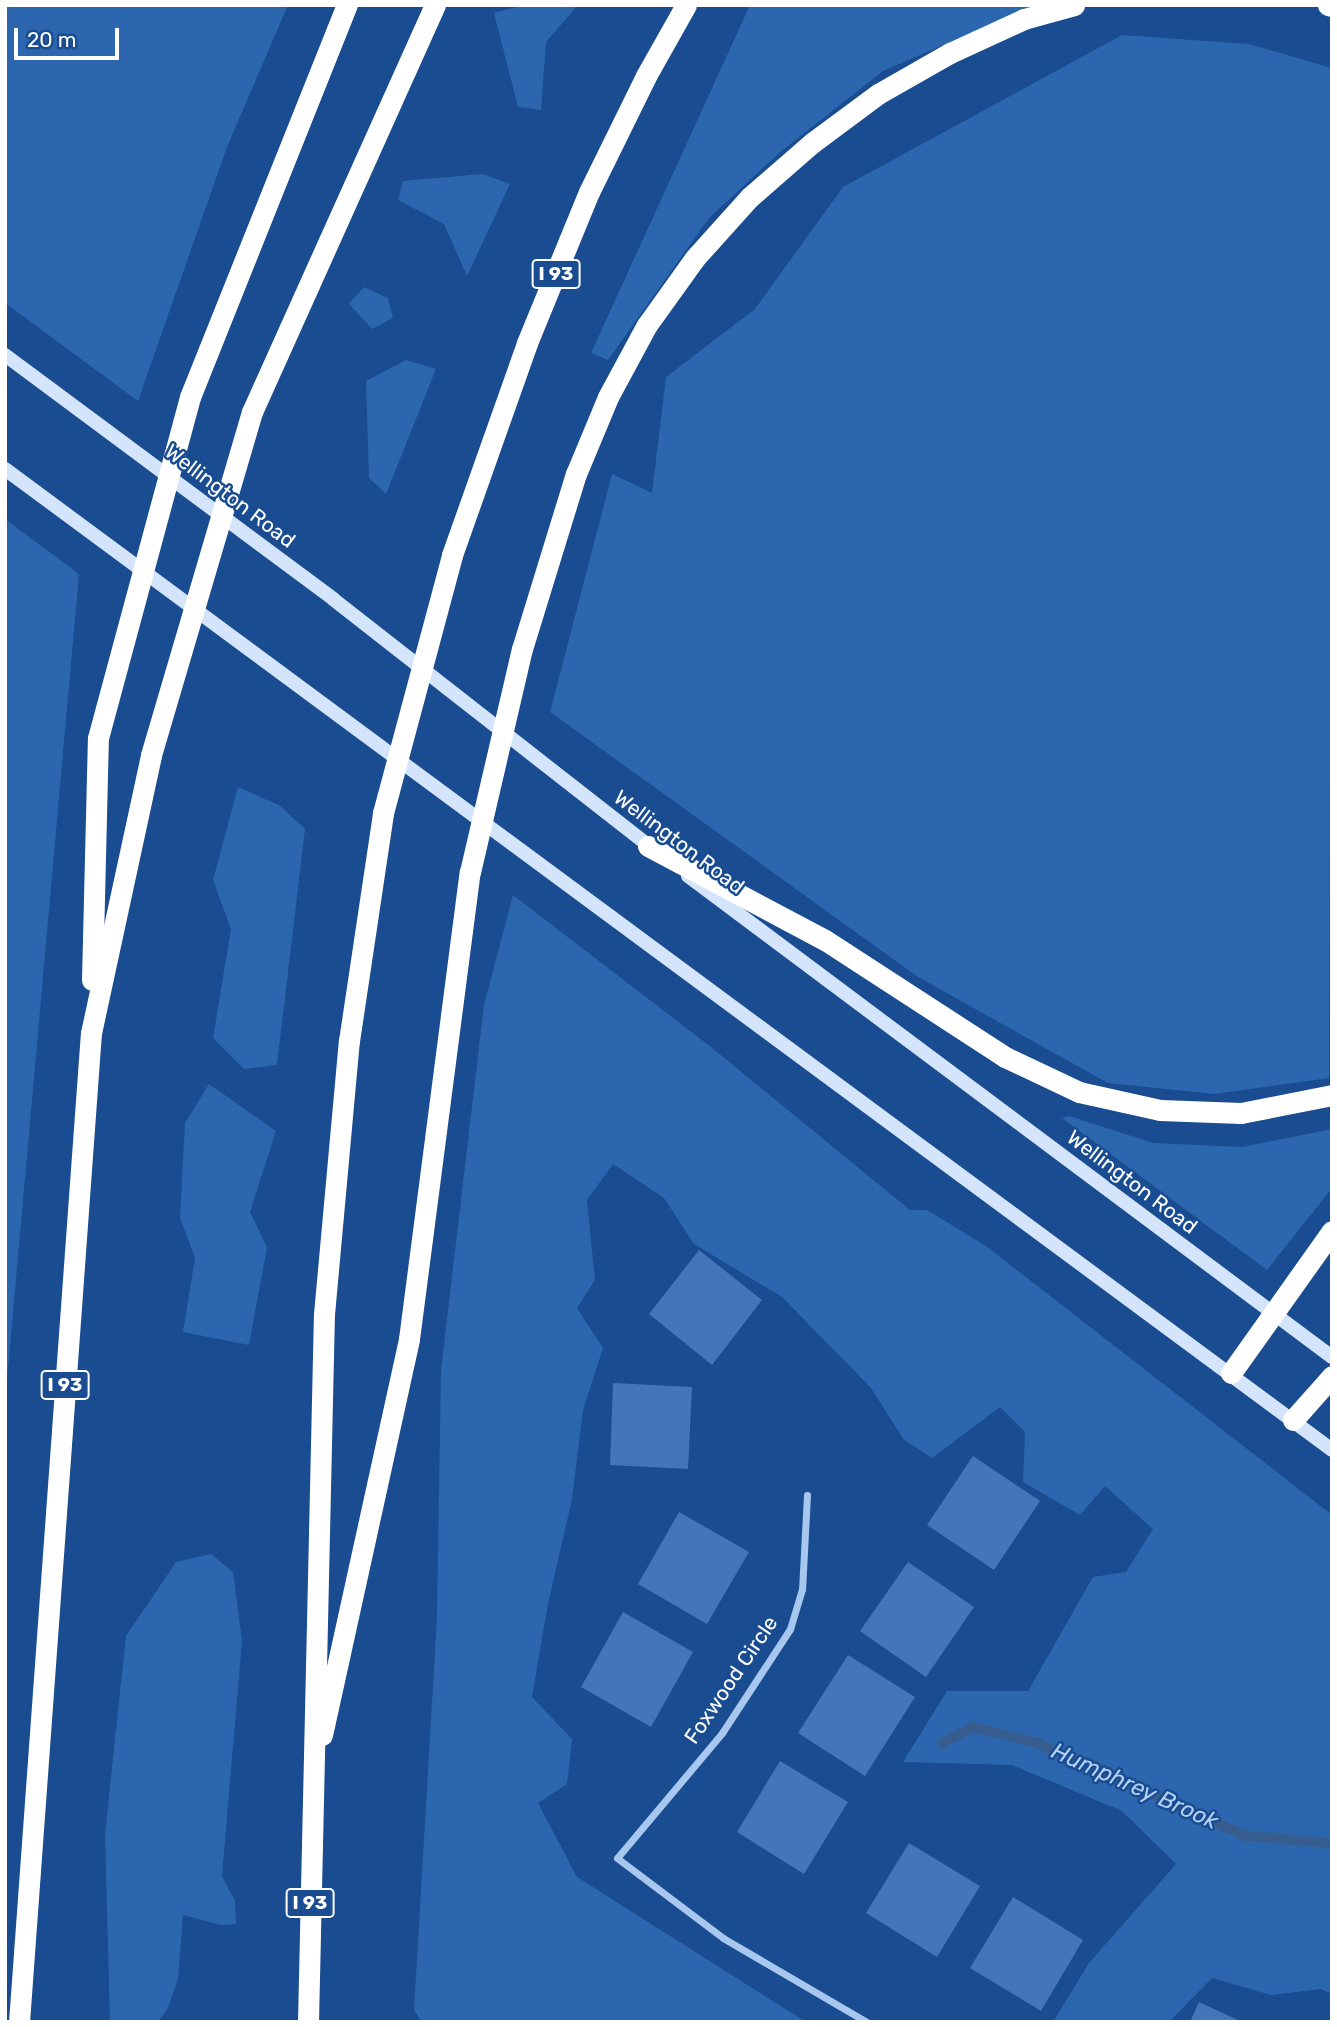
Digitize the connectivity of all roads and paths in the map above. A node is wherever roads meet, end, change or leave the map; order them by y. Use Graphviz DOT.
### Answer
graph roads {
  1 [pos="347,5"];
  2 [pos="435,5"];
  3 [pos="686,5"];
  4 [pos="1074,5"];
  5 [pos="5,355"];
  6 [pos="5,469"];
  7 [pos="648,846"];
  8 [pos="91,1033"];
  9 [pos="1332,1095"];
  10 [pos="1332,1231"];
  11 [pos="1270,1312"];
  12 [pos="1332,1357"];
  13 [pos="1231,1373"];
  14 [pos="1332,1376"];
  15 [pos="1293,1420"];
  16 [pos="1332,1450"];
  17 [pos="807,1495"];
  18 [pos="311,1785"];
  19 [pos="19,2022"];
  20 [pos="308,2022"];
  21 [pos="867,2022"];
  1 -- 8 [label="highway, bridge"];
  2 -- 8 [label="highway, I 93, bridge"];
  3 -- 18 [label="highway, I 93, bridge"];
  4 -- 18 [label="highway, bridge"];
  5 -- 7 [label="main road, Wellington Road"];
  6 -- 13 [label="main road"];
  7 -- 9 [label="highway"];
  7 -- 11 [label="main road, Wellington Road"];
  8 -- 19 [label="highway, I 93"];
  10 -- 11 [label="highway"];
  11 -- 12 [label="main road, Wellington Road"];
  11 -- 13 [label="highway"];
  13 -- 15 [label="main road"];
  14 -- 15 [label="highway"];
  15 -- 16 [label="main road"];
  17 -- 21 [label="street, Foxwood Circle"];
  18 -- 20 [label="highway, I 93"];
}
